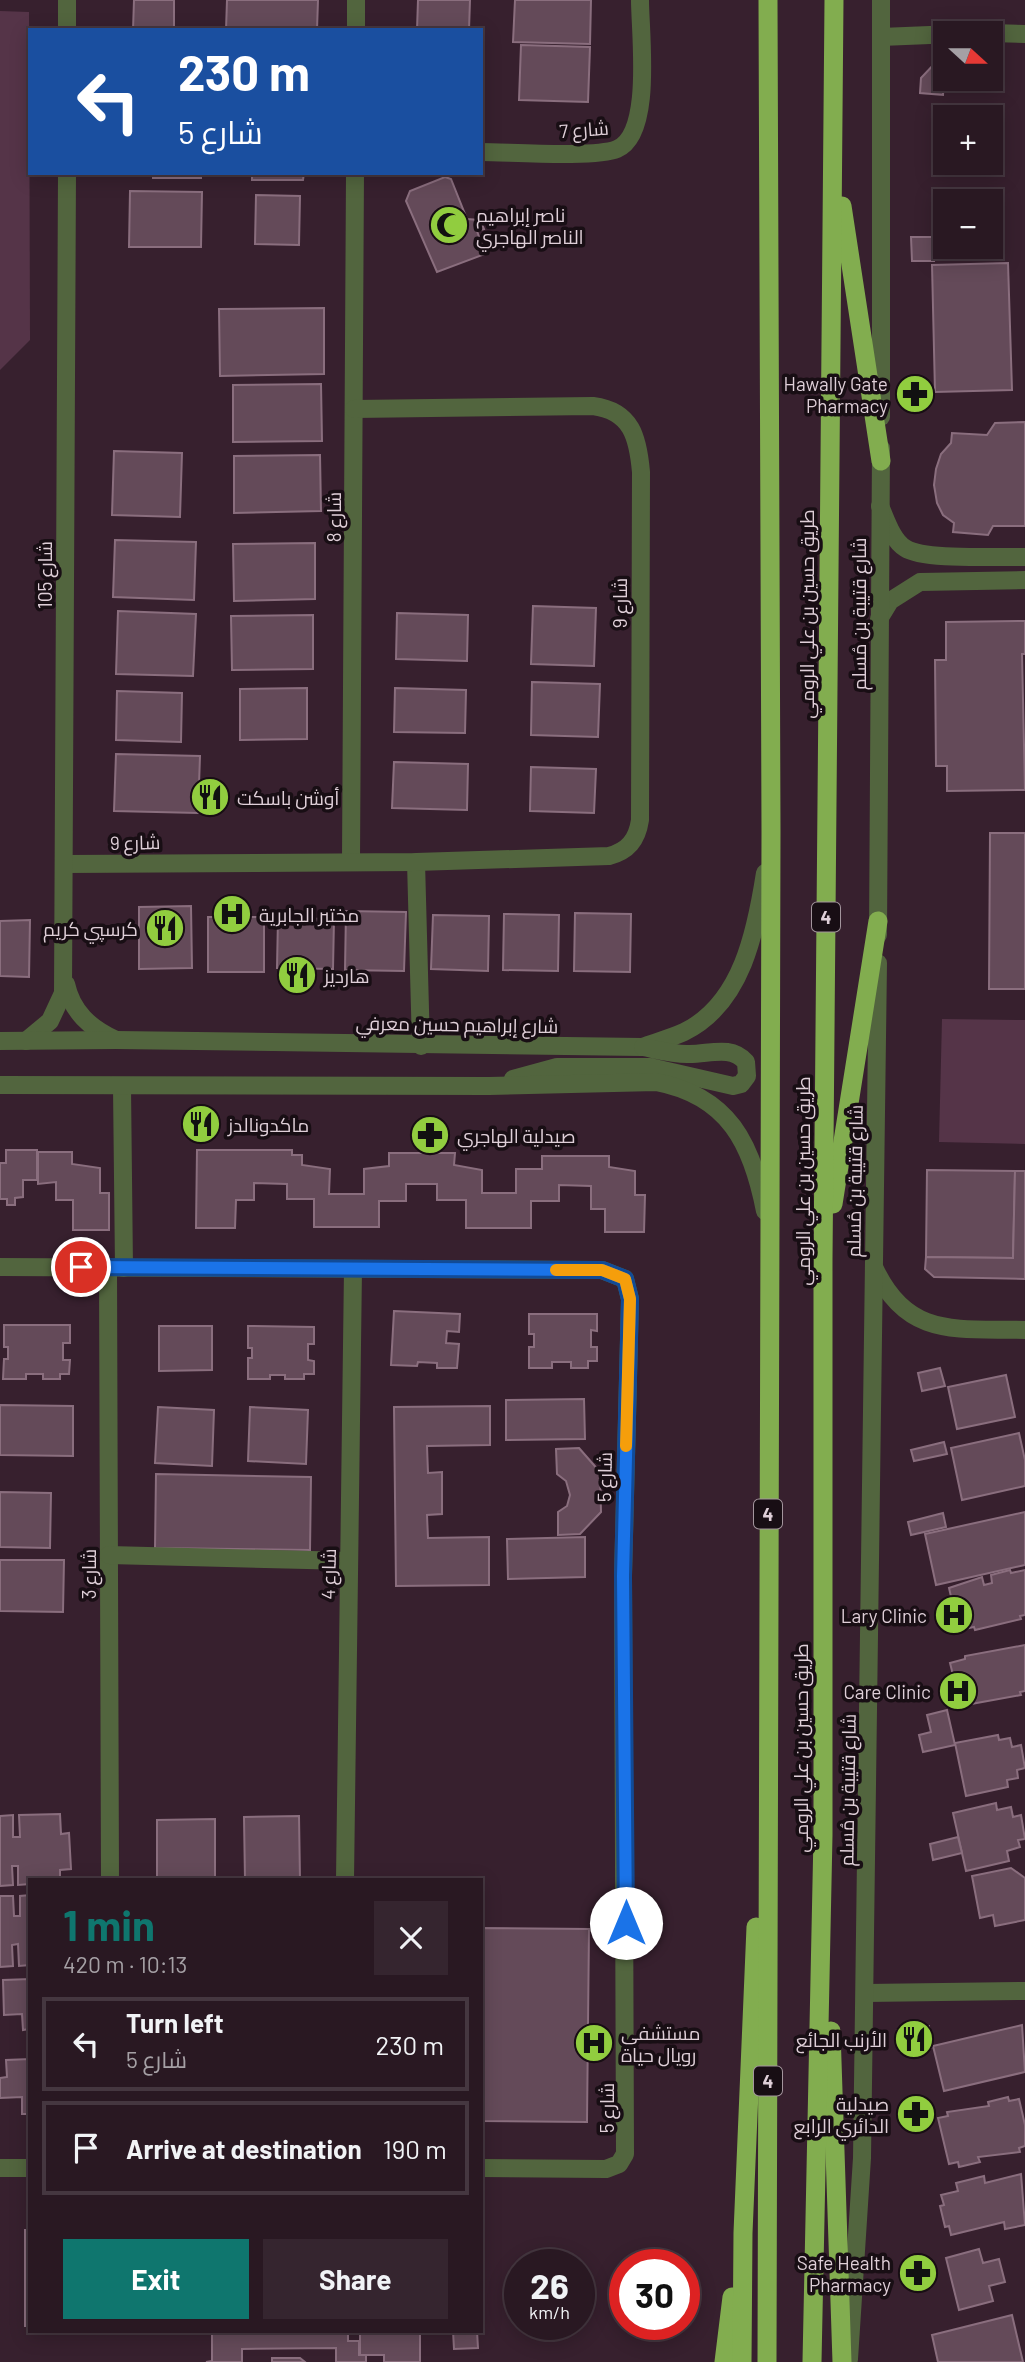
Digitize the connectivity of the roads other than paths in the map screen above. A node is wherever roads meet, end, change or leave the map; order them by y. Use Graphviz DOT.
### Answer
graph roads {
  1 [pos="67,0"];
  2 [pos="356,0"];
  3 [pos="640,0"];
  4 [pos="768,0"];
  5 [pos="834,0"];
  6 [pos="881,0"];
  7 [pos="67,28"];
  8 [pos="356,28"];
  9 [pos="1003,33"];
  10 [pos="1025,34"];
  11 [pos="933,35"];
  12 [pos="881,37"];
  13 [pos="833,144"];
  14 [pos="483,152"];
  15 [pos="67,175"];
  16 [pos="355,175"];
  17 [pos="355,409"];
  18 [pos="881,461"];
  19 [pos="880,505"];
  20 [pos="1025,557"];
  21 [pos="1025,580"];
  22 [pos="879,619"];
  23 [pos="771,832"];
  24 [pos="351,860"];
  25 [pos="416,862"];
  26 [pos="64,864"];
  27 [pos="878,921"];
  28 [pos="64,977"];
  29 [pos="116,1040"];
  30 [pos="0,1041"];
  31 [pos="26,1041"];
  32 [pos="421,1045"];
  33 [pos="642,1047"];
  34 [pos="0,1085"];
  35 [pos="489,1086"];
  36 [pos="122,1087"];
  37 [pos="768,1228"];
  38 [pos="823,1260"];
  39 [pos="0,1267"];
  40 [pos="116,1268"];
  41 [pos="353,1269"];
  42 [pos="874,1269"];
  43 [pos="1025,1329"];
  44 [pos="109,1555"];
  45 [pos="349,1561"];
  46 [pos="768,1801"];
  47 [pos="823,1835"];
  48 [pos="110,1878"];
  49 [pos="345,1878"];
  50 [pos="1025,1991"];
  51 [pos="866,1993"];
  52 [pos="0,2168"];
  53 [pos="28,2168"];
  54 [pos="483,2168"];
  55 [pos="743,2233"];
  56 [pos="724,2362"];
  57 [pos="743,2362"];
  58 [pos="767,2362"];
  59 [pos="812,2362"];
  60 [pos="842,2362"];
  61 [pos="849,2362"];
  1 -- 7 [label="street"];
  2 -- 8 [label="street"];
  3 -- 14 [label="street, شارع 7"];
  4 -- 23 [label="highway, طريق حسين بن علي الرومي / 4"];
  5 -- 13 [label="highway, طريق حسين بن علي الرومي / 4"];
  6 -- 12 [label="street, شارع قتيبة بن مُسلم"];
  9 -- 10 [label="street"];
  11 -- 12 [label="street"];
  12 -- 18 [label="street, شارع قتيبة بن مُسلم"];
  13 -- 18 [label="highway"];
  13 -- 38 [label="highway, طريق حسين بن علي الرومي / 4"];
  15 -- 26 [label="street, شارع 105"];
  16 -- 17 [label="street, شارع 8"];
  17 -- 24 [label="street, شارع 8"];
  17 -- 25 [label="street, شارع 9"];
  18 -- 19 [label="street, شارع قتيبة بن مُسلم"];
  19 -- 20 [label="street"];
  19 -- 22 [label="street, شارع قتيبة بن مُسلم"];
  21 -- 22 [label="street"];
  22 -- 27 [label="street, شارع قتيبة بن مُسلم"];
  23 -- 33 [label="street, شارع إبراهيم حسين معرفي"];
  23 -- 37 [label="highway, طريق حسين بن علي الرومي / 4"];
  24 -- 25 [label="street, شارع 9"];
  24 -- 26 [label="street, شارع 9"];
  25 -- 32 [label="street"];
  26 -- 28 [label="street, شارع 105"];
  27 -- 38 [label="highway"];
  27 -- 42 [label="street, شارع قتيبة بن مُسلم"];
  28 -- 29 [label="street, شارع 105"];
  28 -- 31 [label="street, شارع 105"];
  29 -- 31 [label="street, شارع إبراهيم حسين معرفي"];
  29 -- 32 [label="street, شارع إبراهيم حسين معرفي"];
  30 -- 31 [label="street, شارع إبراهيم حسين معرفي"];
  32 -- 33 [label="street, شارع إبراهيم حسين معرفي"];
  33 -- 35 [label="street"];
  34 -- 36 [label="street"];
  35 -- 36 [label="street"];
  35 -- 37 [label="street"];
  36 -- 40 [label="street, شارع 3"];
  37 -- 46 [label="highway, طريق حسين بن علي الرومي / 4"];
  38 -- 47 [label="highway, طريق حسين بن علي الرومي / 4"];
  39 -- 40 [label="street, شارع 5"];
  40 -- 41 [label="street, شارع 5"];
  40 -- 44 [label="street, شارع 3"];
  41 -- 45 [label="street, شارع 4"];
  41 -- 54 [label="street, شارع 5"];
  42 -- 43 [label="street"];
  42 -- 51 [label="street, شارع قتيبة بن مُسلم"];
  44 -- 45 [label="street"];
  44 -- 48 [label="street, شارع 3"];
  45 -- 49 [label="street, شارع 4"];
  46 -- 55 [label="highway"];
  46 -- 58 [label="highway, طريق حسين بن علي الرومي / 4"];
  47 -- 59 [label="highway, طريق حسين بن علي الرومي / 4"];
  47 -- 60 [label="highway"];
  50 -- 51 [label="street"];
  51 -- 61 [label="street, شارع قتيبة بن مُسلم"];
  52 -- 53 [label="street"];
  55 -- 56 [label="highway"];
  55 -- 57 [label="highway"];
}
